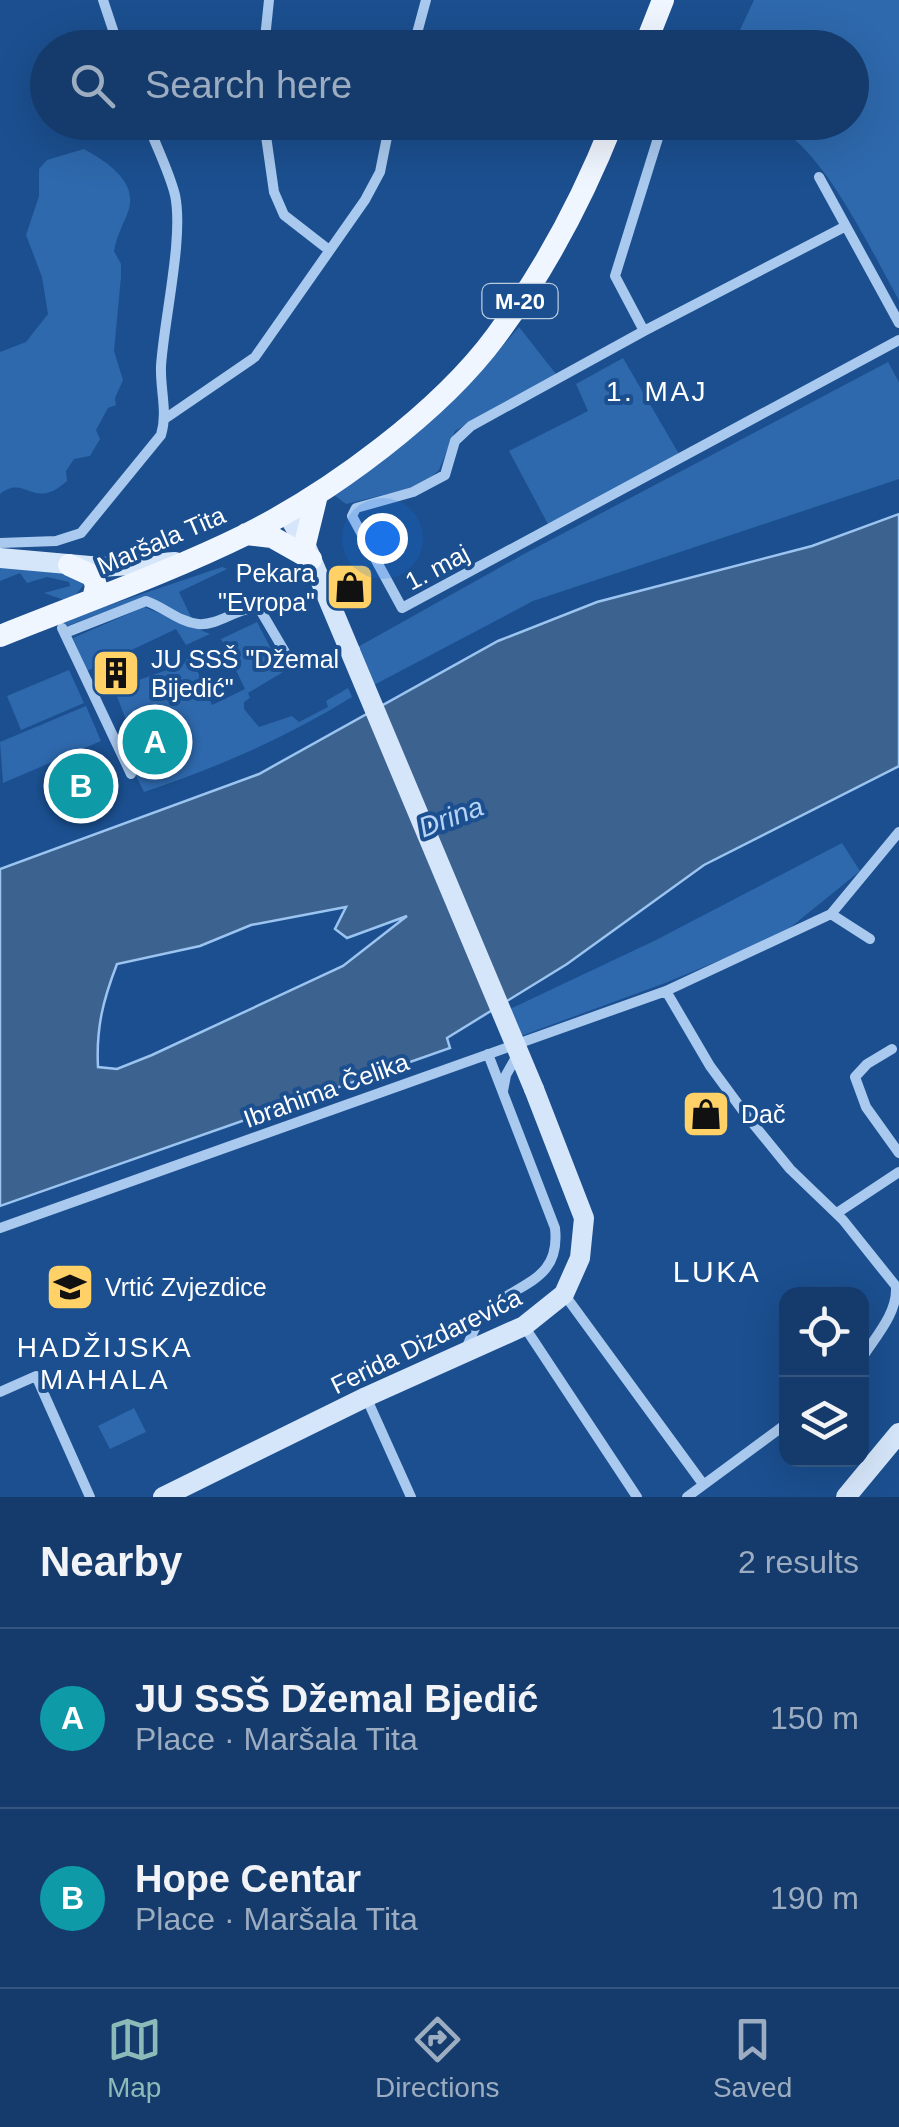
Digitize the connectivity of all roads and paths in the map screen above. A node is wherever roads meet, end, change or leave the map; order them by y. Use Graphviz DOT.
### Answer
graph roads {
  1 [pos="103,0"];
  2 [pos="269,0"];
  3 [pos="426,0"];
  4 [pos="663,0"];
  5 [pos="113,30"];
  6 [pos="266,30"];
  7 [pos="418,30"];
  8 [pos="651,30"];
  9 [pos="154,140"];
  10 [pos="267,140"];
  11 [pos="386,140"];
  12 [pos="606,140"];
  13 [pos="658,140"];
  14 [pos="819,177"];
  15 [pos="846,226"];
  16 [pos="329,250"];
  17 [pos="899,323"];
  18 [pos="644,331"];
  19 [pos="899,340"];
  20 [pos="166,418"];
  21 [pos="317,495"];
  22 [pos="286,512"];
  23 [pos="246,534"];
  24 [pos="0,543"];
  25 [pos="308,552"];
  26 [pos="0,558"];
  27 [pos="182,561"];
  28 [pos="69,565"];
  29 [pos="93,599"];
  30 [pos="60,623"];
  31 [pos="0,636"];
  32 [pos="292,664"];
  33 [pos="131,774"];
  34 [pos="899,832"];
  35 [pos="831,914"];
  36 [pos="870,939"];
  37 [pos="666,991"];
  38 [pos="526,1042"];
  39 [pos="892,1050"];
  40 [pos="488,1054"];
  41 [pos="503,1092"];
  42 [pos="899,1153"];
  43 [pos="899,1172"];
  44 [pos="837,1213"];
  45 [pos="0,1228"];
  46 [pos="898,1290"];
  47 [pos="564,1294"];
  48 [pos="524,1326"];
  49 [pos="869,1347"];
  50 [pos="465,1351"];
  51 [pos="0,1392"];
  52 [pos="366,1397"];
  53 [pos="779,1429"];
  54 [pos="899,1433"];
  55 [pos="702,1484"];
  56 [pos="90,1497"];
  57 [pos="163,1497"];
  58 [pos="411,1497"];
  59 [pos="637,1497"];
  60 [pos="687,1497"];
  61 [pos="846,1497"];
  1 -- 5 [label="street"];
  2 -- 6 [label="street"];
  3 -- 7 [label="street"];
  4 -- 8 [label="main road"];
  9 -- 20 [label="street"];
  10 -- 16 [label="street"];
  11 -- 16 [label="street"];
  12 -- 21 [label="main road, M-20"];
  13 -- 18 [label="street"];
  14 -- 15 [label="street"];
  15 -- 17 [label="street"];
  15 -- 18 [label="street, 1. maj"];
  16 -- 20 [label="street"];
  18 -- 19 [label="street, 1. maj"];
  20 -- 24 [label="street"];
  21 -- 22 [label="main road, M-20"];
  21 -- 25 [label="main road"];
  22 -- 23 [label="main road, Maršala Tita / M-20"];
  22 -- 25 [label="main road"];
  23 -- 25 [label="main road"];
  23 -- 27 [label="main road, Maršala Tita / M-20"];
  25 -- 47 [label="main road, bridge"];
  26 -- 28 [label="main road"];
  27 -- 28 [label="main road"];
  27 -- 29 [label="main road, Maršala Tita / M-20"];
  28 -- 29 [label="main road"];
  29 -- 30 [label="main road, Maršala Tita / M-20"];
  30 -- 31 [label="main road, Maršala Tita / M-20"];
  30 -- 32 [label="street, Maršala Tita"];
  30 -- 33 [label="street"];
  34 -- 35 [label="street"];
  35 -- 36 [label="street"];
  35 -- 37 [label="street, Ibrahima Čelika"];
  37 -- 38 [label="street, Ibrahima Čelika"];
  37 -- 44 [label="street"];
  38 -- 40 [label="street, Ibrahima Čelika"];
  38 -- 41 [label="street"];
  39 -- 42 [label="street"];
  40 -- 41 [label="street"];
  40 -- 45 [label="street, Ibrahima Čelika"];
  41 -- 50 [label="street"];
  43 -- 44 [label="street"];
  44 -- 46 [label="street"];
  46 -- 49 [label="street"];
  47 -- 48 [label="main road, Ferida Dizdarevića"];
  47 -- 55 [label="street"];
  48 -- 50 [label="main road, Ferida Dizdarevića"];
  48 -- 59 [label="street"];
  50 -- 52 [label="main road, Ferida Dizdarevića"];
  51 -- 56 [label="street"];
  52 -- 57 [label="main road, Ferida Dizdarevića"];
  52 -- 58 [label="street"];
  53 -- 55 [label="street"];
  54 -- 61 [label="main road"];
  55 -- 60 [label="street"];
}
